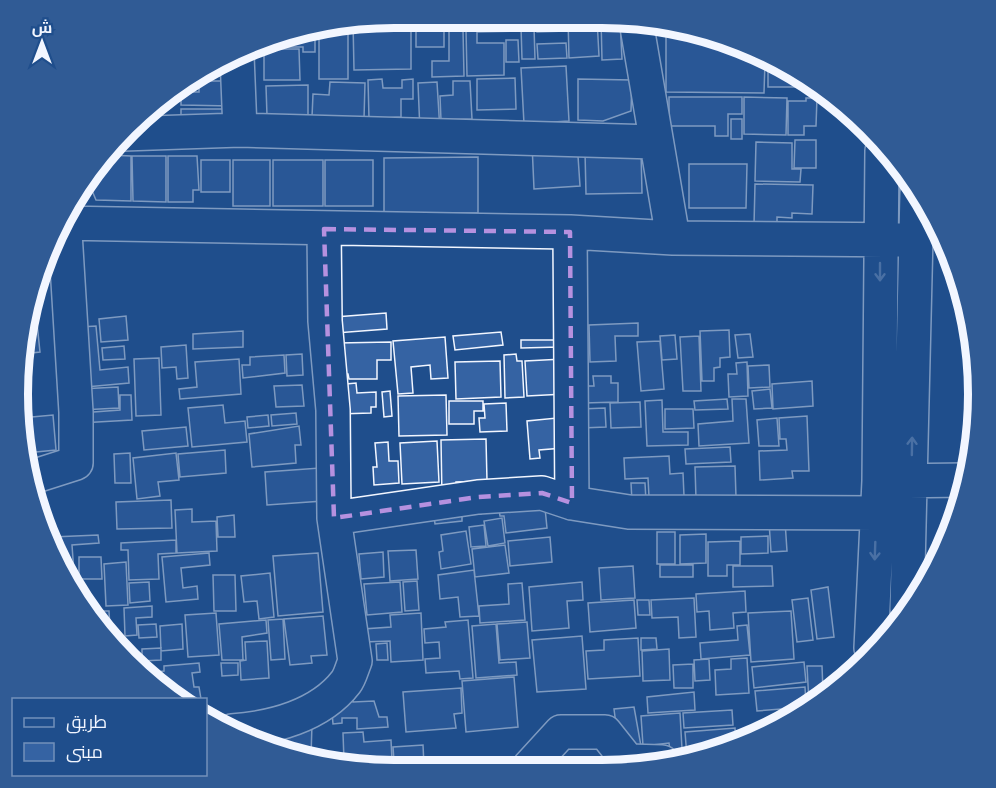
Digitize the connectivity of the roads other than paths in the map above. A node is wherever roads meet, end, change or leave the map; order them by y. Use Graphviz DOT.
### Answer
graph roads {
  1 [pos="637,30"];
  2 [pos="237,64"];
  3 [pos="240,130"];
  4 [pos="139,133"];
  5 [pos="655,142"];
  6 [pos="882,159"];
  7 [pos="916,207"];
  8 [pos="72,221"];
  9 [pos="324,229"];
  10 [pos="570,232"];
  11 [pos="65,235"];
  12 [pos="673,238"];
  13 [pos="880,240"];
  14 [pos="915,240"];
  15 [pos="38,475"];
  16 [pos="957,480"];
  17 [pos="912,481"];
  18 [pos="878,497"];
  19 [pos="572,503"];
  20 [pos="334,518"];
  21 [pos="908,595"];
  22 [pos="871,641"];
  23 [pos="248,729"];
  24 [pos="626,759"];
  25 [pos="535,760"];
  1 -- 5 [label="street"];
  2 -- 3 [label="street"];
  3 -- 4 [label="street"];
  3 -- 5 [label="street"];
  5 -- 12 [label="street"];
  6 -- 13 [label="street"];
  7 -- 14 [label="street"];
  8 -- 9 [label="street"];
  9 -- 10 [label="street"];
  9 -- 20 [label="street"];
  10 -- 12 [label="street"];
  10 -- 19 [label="street"];
  11 -- 15 [label="street"];
  12 -- 13 [label="street"];
  13 -- 14 [label="street"];
  13 -- 18 [label="street, one-way"];
  17 -- 14 [label="street, one-way"];
  16 -- 17 [label="street"];
  17 -- 18 [label="street"];
  17 -- 21 [label="street"];
  18 -- 19 [label="street"];
  18 -- 22 [label="street, one-way"];
  19 -- 20 [label="street"];
  20 -- 23 [label="street"];
  24 -- 25 [label="street"];
}
